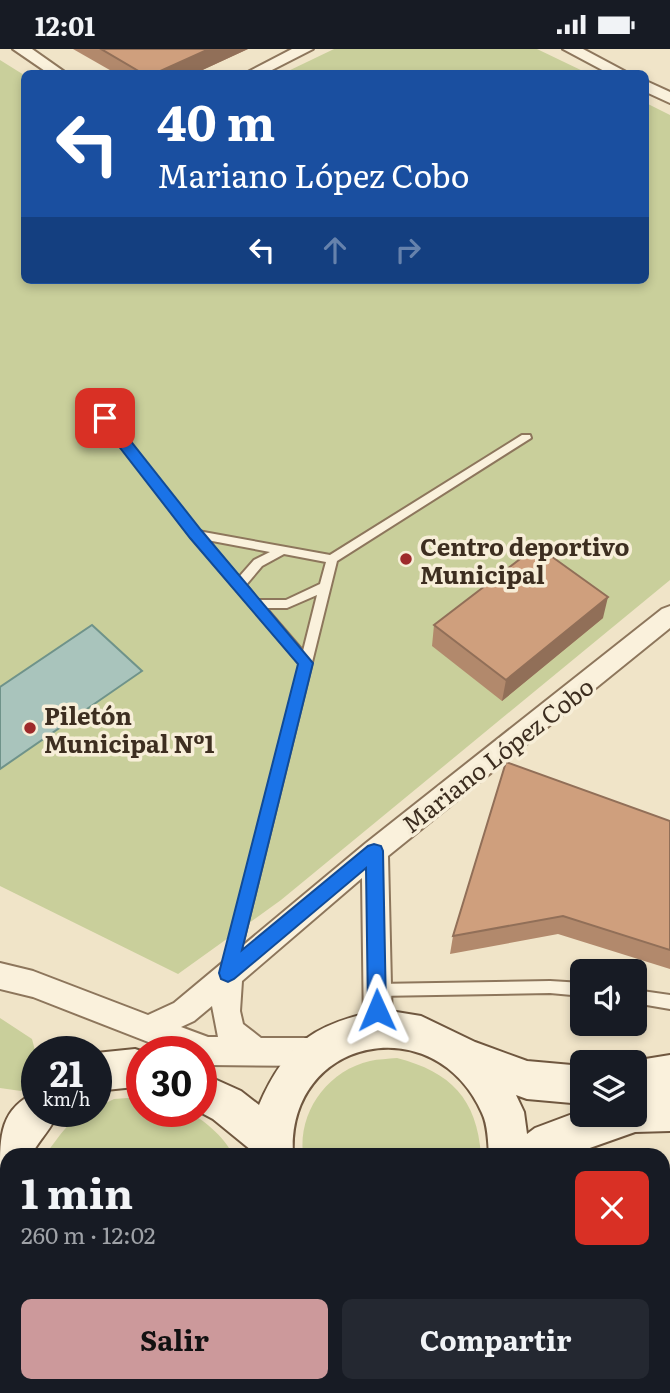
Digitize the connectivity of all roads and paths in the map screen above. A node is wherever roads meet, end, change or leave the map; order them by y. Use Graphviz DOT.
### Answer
graph roads {
  1 [pos="21,49"];
  2 [pos="305,49"];
  3 [pos="571,49"];
  4 [pos="53,70"];
  5 [pos="260,70"];
  6 [pos="614,70"];
  7 [pos="649,88"];
  8 [pos="670,98"];
  9 [pos="105,418"];
  10 [pos="526,437"];
  11 [pos="195,534"];
  12 [pos="283,550"];
  13 [pos="332,559"];
  14 [pos="239,585"];
  15 [pos="326,586"];
  16 [pos="255,604"];
  17 [pos="670,615"];
  18 [pos="306,663"];
  19 [pos="374,851"];
  20 [pos="228,973"];
  21 [pos="0,976"];
  22 [pos="570,989"];
  23 [pos="377,991"];
  24 [pos="647,998"];
  25 [pos="670,1002"];
  26 [pos="147,1029"];
  27 [pos="378,1029"];
  28 [pos="257,1052"];
  29 [pos="317,1052"];
  30 [pos="470,1059"];
  31 [pos="670,1073"];
  32 [pos="647,1076"];
  33 [pos="570,1084"];
  34 [pos="217,1100"];
  35 [pos="670,1111"];
  36 [pos="647,1112"];
  37 [pos="24,1127"];
  38 [pos="592,1127"];
  39 [pos="13,1148"];
  40 [pos="271,1148"];
  41 [pos="510,1148"];
  42 [pos="542,1148"];
  1 -- 4 [label="street"];
  2 -- 5 [label="street"];
  3 -- 6 [label="street"];
  7 -- 8 [label="street"];
  9 -- 11 [label="lane"];
  10 -- 13 [label="lane"];
  11 -- 12 [label="lane"];
  11 -- 14 [label="lane"];
  12 -- 13 [label="lane"];
  12 -- 14 [label="lane"];
  13 -- 15 [label="lane"];
  14 -- 16 [label="lane"];
  15 -- 16 [label="lane"];
  15 -- 18 [label="lane"];
  16 -- 18 [label="lane"];
  17 -- 19 [label="street, Mariano López Cobo"];
  18 -- 20 [label="lane"];
  19 -- 20 [label="street, Mariano López Cobo"];
  19 -- 23 [label="street"];
  20 -- 26 [label="street, Mariano López Cobo"];
  20 -- 28 [label="street"];
  21 -- 26 [label="street"];
  22 -- 23 [label="lane"];
  23 -- 27 [label="street"];
  24 -- 25 [label="lane"];
  26 -- 28 [label="street"];
  27 -- 29 [label="main road"];
  27 -- 30 [label="main road"];
  28 -- 29 [label="street"];
  29 -- 40 [label="main road"];
  30 -- 33 [label="main road"];
  30 -- 41 [label="main road"];
  31 -- 32 [label="main road"];
  34 -- 40 [label="main road"];
  35 -- 36 [label="main road"];
  37 -- 39 [label="main road"];
  38 -- 42 [label="main road"];
}
